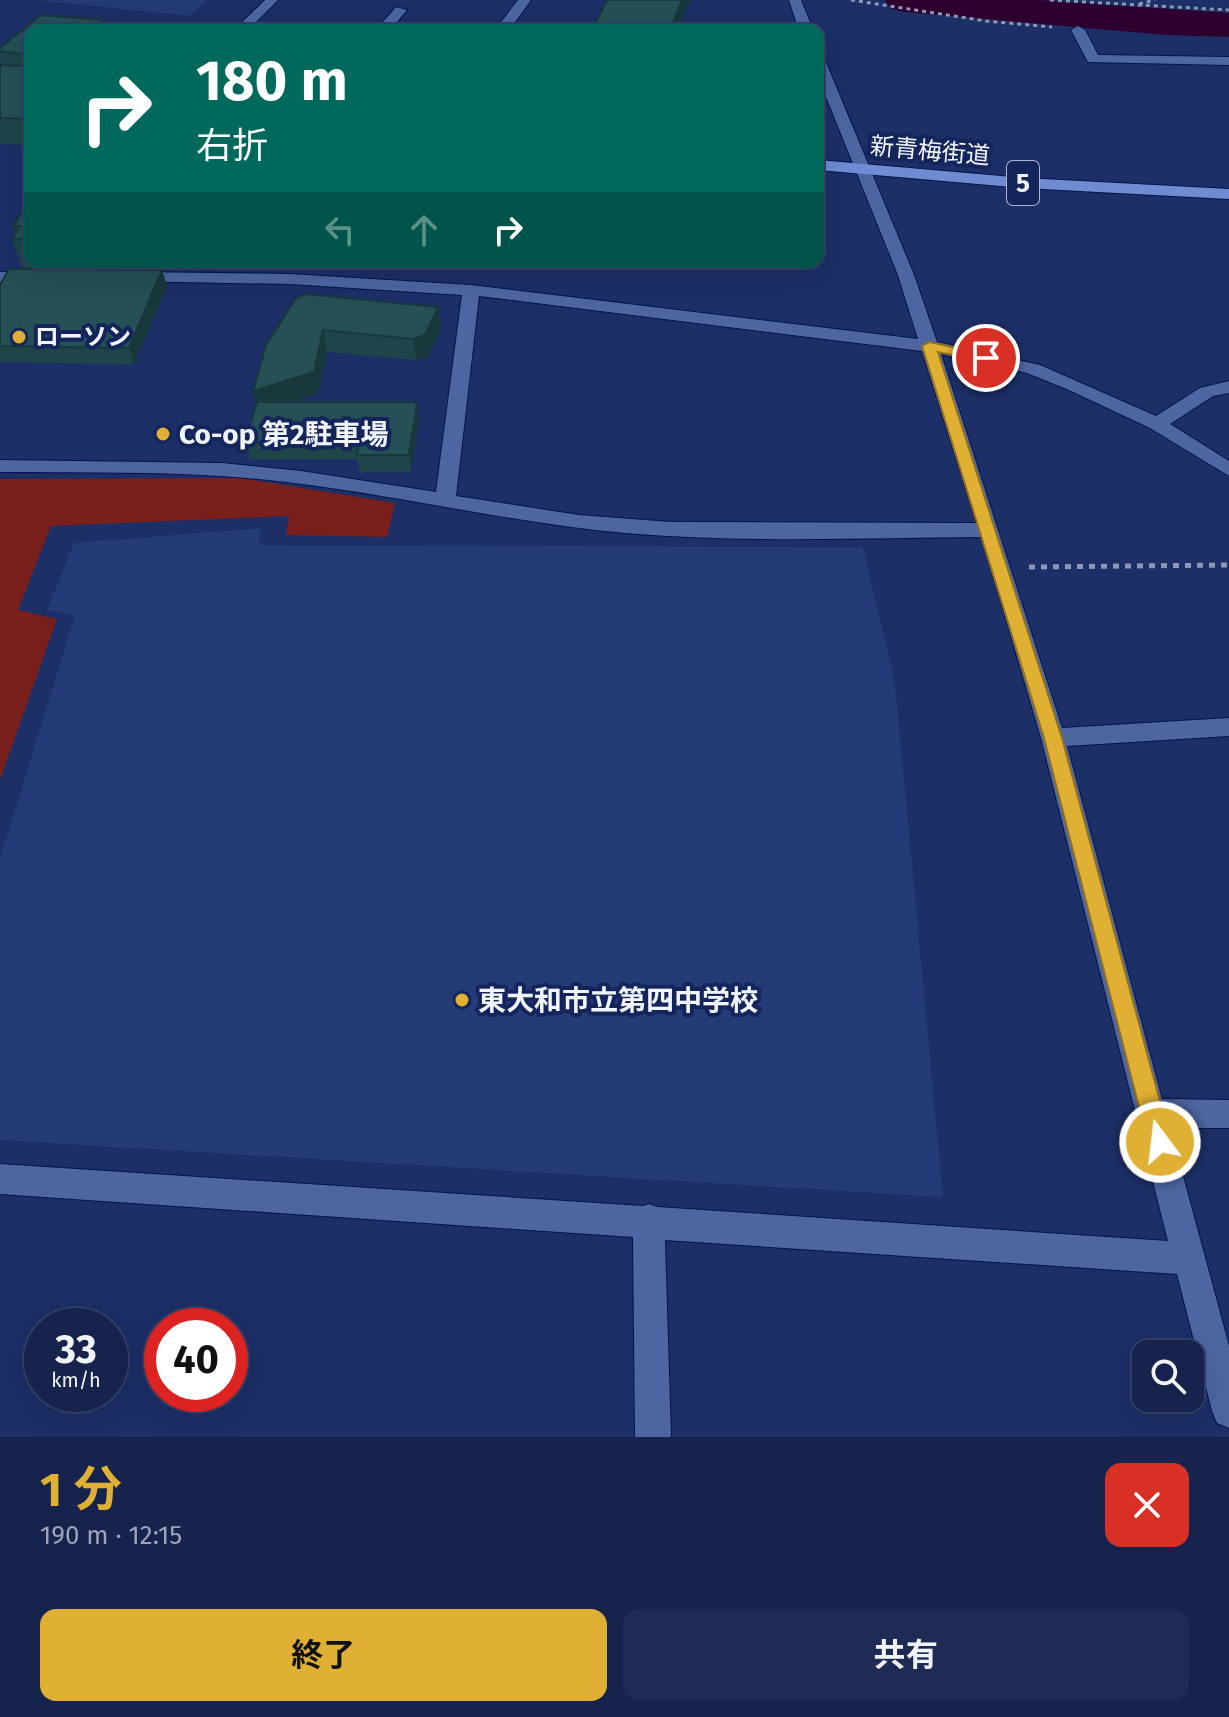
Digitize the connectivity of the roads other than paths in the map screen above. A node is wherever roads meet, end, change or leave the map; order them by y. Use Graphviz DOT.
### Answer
graph roads {
  1 [pos="272,0"];
  2 [pos="525,0"];
  3 [pos="795,2"];
  4 [pos="401,10"];
  5 [pos="247,24"];
  6 [pos="388,24"];
  7 [pos="507,24"];
  8 [pos="804,24"];
  9 [pos="1078,30"];
  10 [pos="1229,61"];
  11 [pos="824,75"];
  12 [pos="824,166"];
  13 [pos="862,170"];
  14 [pos="1229,194"];
  15 [pos="0,277"];
  16 [pos="63,277"];
  17 [pos="111,277"];
  18 [pos="471,290"];
  19 [pos="929,346"];
  20 [pos="1229,387"];
  21 [pos="1157,424"];
  22 [pos="0,466"];
  23 [pos="1229,470"];
  24 [pos="445,502"];
  25 [pos="990,530"];
  26 [pos="1229,727"];
  27 [pos="1053,738"];
  28 [pos="1152,1113"];
  29 [pos="1229,1114"];
  30 [pos="0,1179"];
  31 [pos="649,1220"];
  32 [pos="1191,1259"];
  33 [pos="1229,1411"];
  34 [pos="653,1437"];
  1 -- 5 [label="street"];
  2 -- 7 [label="street"];
  3 -- 8 [label="street"];
  4 -- 6 [label="street"];
  9 -- 10 [label="street"];
  11 -- 13 [label="street"];
  12 -- 13 [label="main road, 新青梅街道 / 5"];
  13 -- 14 [label="main road, 新青梅街道 / 5"];
  13 -- 19 [label="street"];
  15 -- 16 [label="street"];
  17 -- 18 [label="street"];
  18 -- 19 [label="street"];
  18 -- 24 [label="street"];
  19 -- 21 [label="street"];
  19 -- 25 [label="street"];
  20 -- 21 [label="street"];
  21 -- 23 [label="street"];
  22 -- 24 [label="street"];
  24 -- 25 [label="street"];
  25 -- 27 [label="street"];
  26 -- 27 [label="street"];
  27 -- 28 [label="street"];
  28 -- 29 [label="street"];
  28 -- 32 [label="street"];
  30 -- 31 [label="street"];
  31 -- 32 [label="street"];
  31 -- 34 [label="street"];
  32 -- 33 [label="street"];
}
